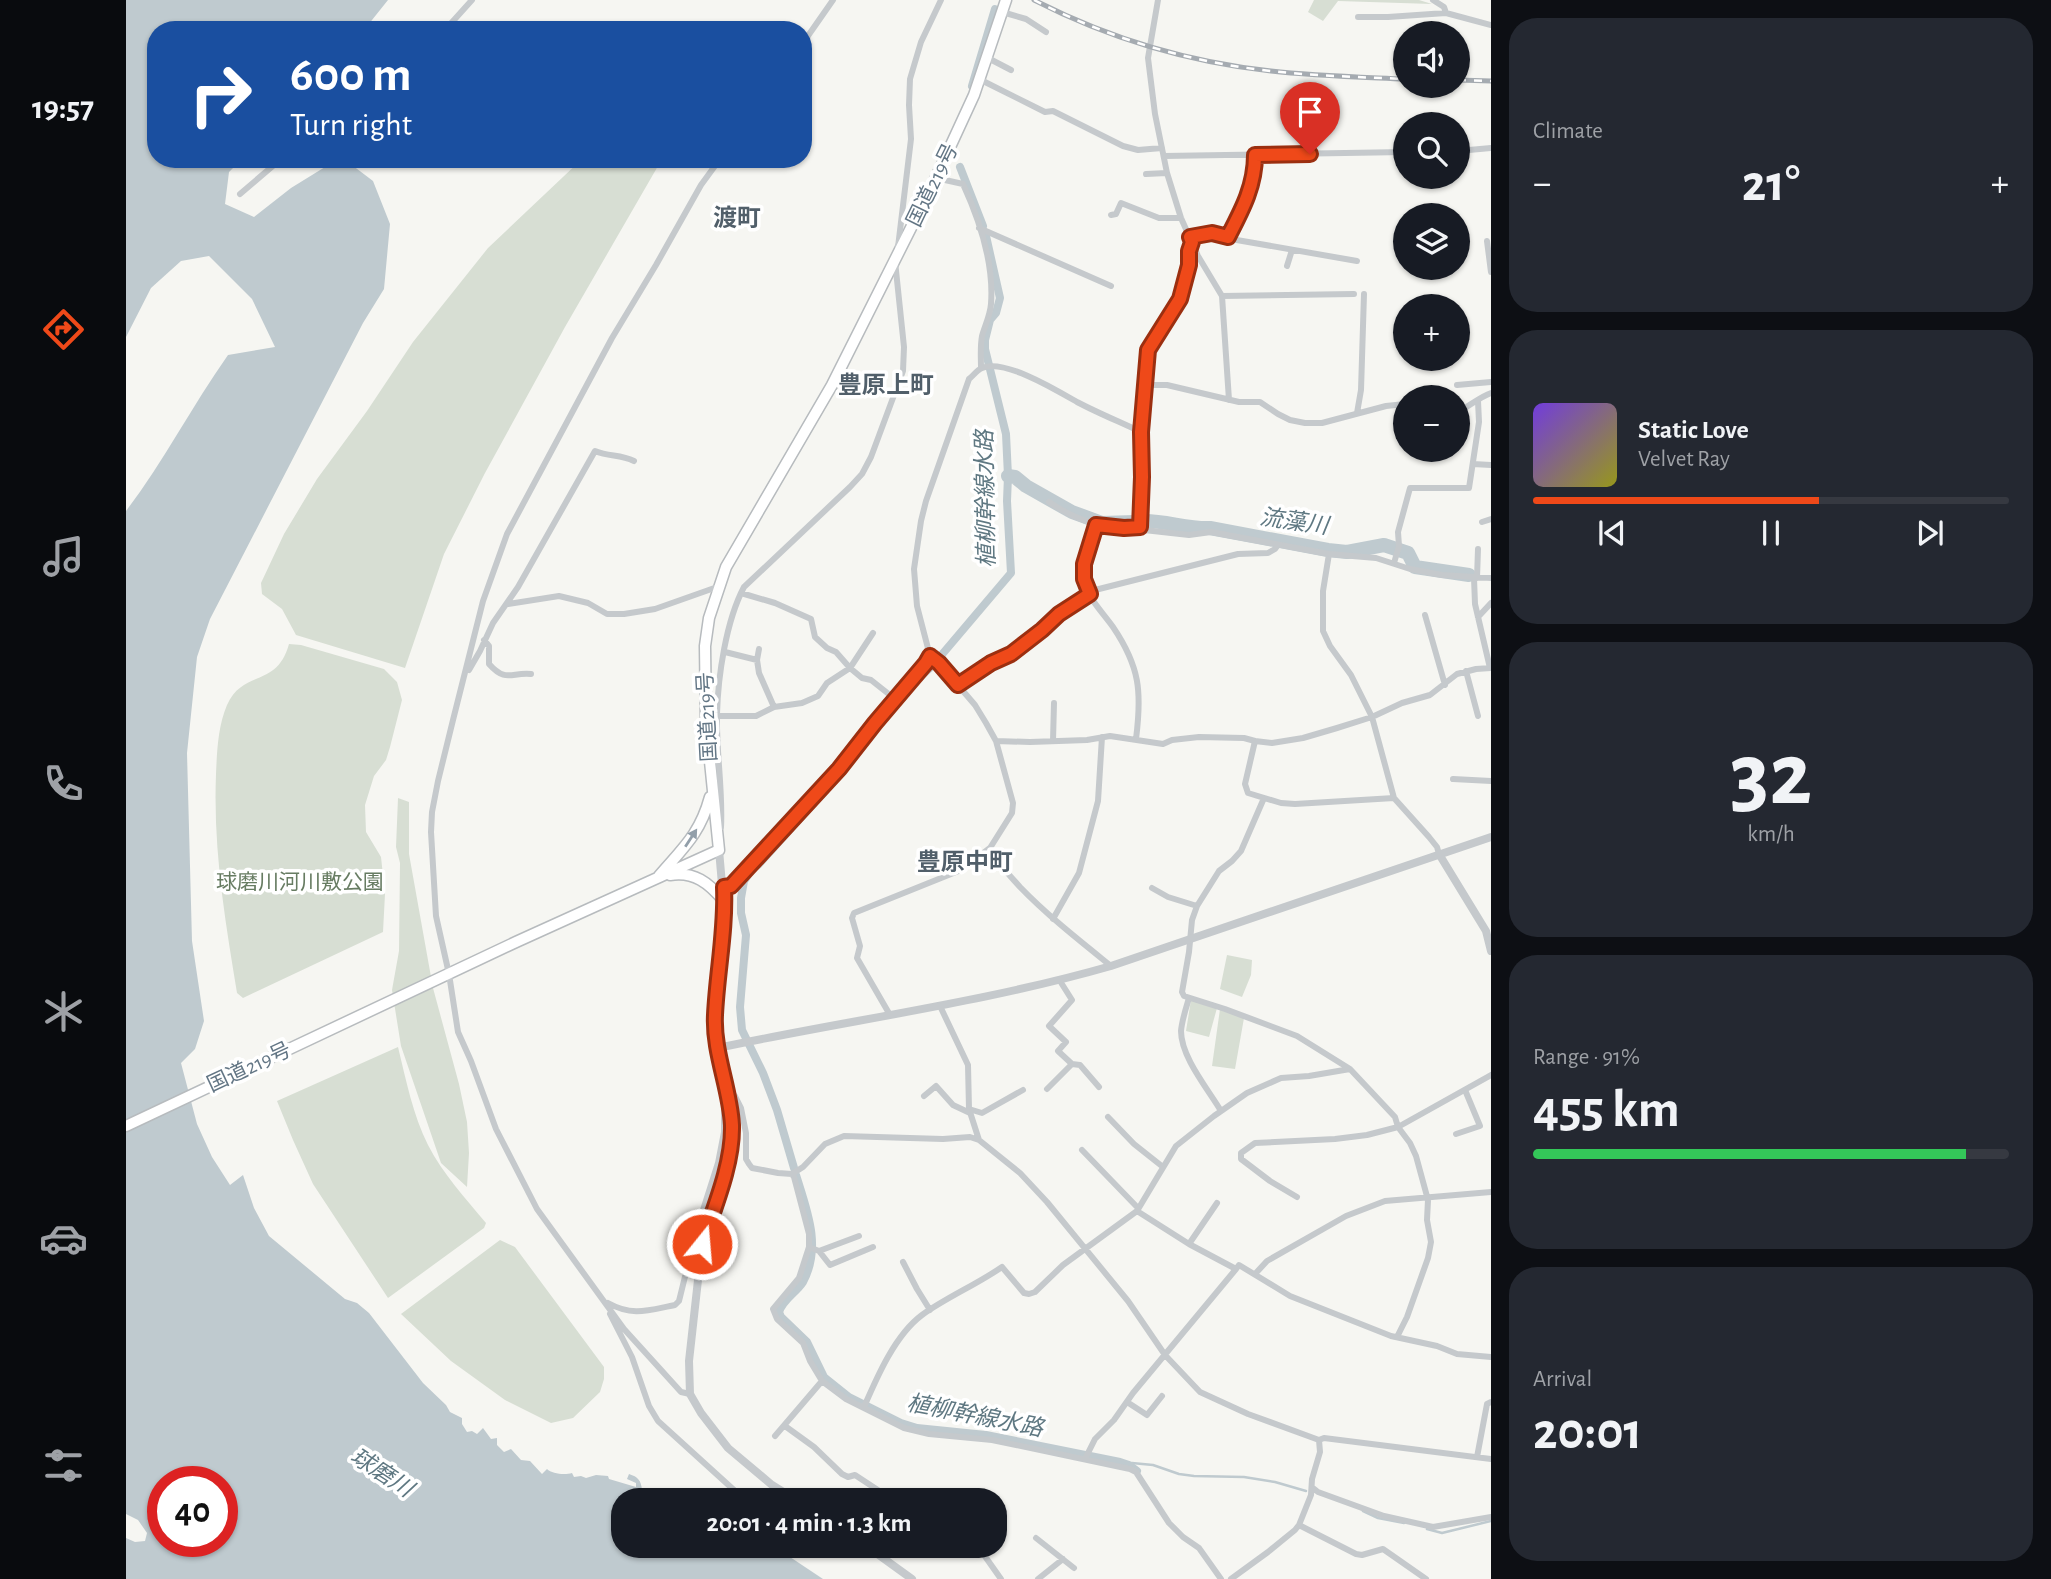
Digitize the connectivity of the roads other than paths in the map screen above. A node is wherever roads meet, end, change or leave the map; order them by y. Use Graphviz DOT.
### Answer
graph roads {
  1 [pos="472,0"];
  2 [pos="833,0"];
  3 [pos="941,0"];
  4 [pos="1006,0"];
  5 [pos="1158,0"];
  6 [pos="1433,0"];
  7 [pos="1002,12"];
  8 [pos="1446,13"];
  9 [pos="1358,16"];
  10 [pos="453,21"];
  11 [pos="1491,25"];
  12 [pos="812,27"];
  13 [pos="1046,32"];
  14 [pos="986,57"];
  15 [pos="1011,69"];
  16 [pos="979,79"];
  17 [pos="1491,148"];
  18 [pos="1470,150"];
  19 [pos="1163,152"];
  20 [pos="1393,152"];
  21 [pos="1255,155"];
  22 [pos="270,168"];
  23 [pos="713,168"];
  24 [pos="1167,173"];
  25 [pos="1146,174"];
  26 [pos="936,178"];
  27 [pos="240,194"];
  28 [pos="1111,215"];
  29 [pos="1181,218"];
  30 [pos="979,228"];
  31 [pos="1228,237"];
  32 [pos="1191,239"];
  33 [pos="1487,241"];
  34 [pos="1292,250"];
  35 [pos="895,260"];
  36 [pos="1357,261"];
  37 [pos="1287,266"];
  38 [pos="1491,272"];
  39 [pos="1111,286"];
  40 [pos="1364,293"];
  41 [pos="1354,294"];
  42 [pos="1222,296"];
  43 [pos="981,368"];
  44 [pos="1491,382"];
  45 [pos="1145,384"];
  46 [pos="1457,385"];
  47 [pos="1491,393"];
  48 [pos="1229,400"];
  49 [pos="1478,401"];
  50 [pos="1393,405"];
  51 [pos="1470,405"];
  52 [pos="1357,413"];
  53 [pos="1141,432"];
  54 [pos="635,461"];
  55 [pos="1474,464"];
  56 [pos="1491,465"];
  57 [pos="1049,502"];
  58 [pos="1491,519"];
  59 [pos="1482,522"];
  60 [pos="1096,525"];
  61 [pos="1140,527"];
  62 [pos="1278,545"];
  63 [pos="1478,550"];
  64 [pos="1329,554"];
  65 [pos="1394,563"];
  66 [pos="1476,578"];
  67 [pos="1491,578"];
  68 [pos="720,586"];
  69 [pos="741,593"];
  70 [pos="1090,594"];
  71 [pos="1491,603"];
  72 [pos="506,604"];
  73 [pos="1425,615"];
  74 [pos="1478,617"];
  75 [pos="873,633"];
  76 [pos="484,640"];
  77 [pos="759,649"];
  78 [pos="725,652"];
  79 [pos="930,656"];
  80 [pos="757,660"];
  81 [pos="850,668"];
  82 [pos="1491,668"];
  83 [pos="1466,671"];
  84 [pos="531,674"];
  85 [pos="464,677"];
  86 [pos="958,685"];
  87 [pos="1445,685"];
  88 [pos="895,699"];
  89 [pos="1054,703"];
  90 [pos="774,707"];
  91 [pos="717,716"];
  92 [pos="1478,716"];
  93 [pos="1373,717"];
  94 [pos="1102,737"];
  95 [pos="1136,739"];
  96 [pos="996,741"];
  97 [pos="1053,741"];
  98 [pos="1255,741"];
  99 [pos="1453,779"];
  100 [pos="1491,781"];
  101 [pos="712,790"];
  102 [pos="1264,798"];
  103 [pos="1394,799"];
  104 [pos="1491,836"];
  105 [pos="990,848"];
  106 [pos="719,850"];
  107 [pos="1439,854"];
  108 [pos="657,878"];
  109 [pos="724,887"];
  110 [pos="1152,888"];
  111 [pos="724,901"];
  112 [pos="1197,906"];
  113 [pos="1053,919"];
  114 [pos="1488,932"];
  115 [pos="1189,940"];
  116 [pos="1491,951"];
  117 [pos="1111,966"];
  118 [pos="445,976"];
  119 [pos="1060,981"];
  120 [pos="1189,998"];
  121 [pos="940,1006"];
  122 [pos="890,1015"];
  123 [pos="719,1048"];
  124 [pos="1072,1064"];
  125 [pos="1350,1069"];
  126 [pos="724,1075"];
  127 [pos="1491,1076"];
  128 [pos="1100,1087"];
  129 [pos="1047,1089"];
  130 [pos="1023,1090"];
  131 [pos="1465,1090"];
  132 [pos="729,1095"];
  133 [pos="924,1096"];
  134 [pos="970,1111"];
  135 [pos="1221,1111"];
  136 [pos="1108,1116"];
  137 [pos="126,1125"];
  138 [pos="1398,1127"];
  139 [pos="1457,1134"];
  140 [pos="979,1140"];
  141 [pos="1082,1150"];
  142 [pos="1163,1167"];
  143 [pos="792,1174"];
  144 [pos="1491,1192"];
  145 [pos="1427,1196"];
  146 [pos="1297,1197"];
  147 [pos="1217,1203"];
  148 [pos="1137,1209"];
  149 [pos="859,1236"];
  150 [pos="1189,1244"];
  151 [pos="873,1247"];
  152 [pos="813,1249"];
  153 [pos="1084,1249"];
  154 [pos="904,1262"];
  155 [pos="1236,1269"];
  156 [pos="1255,1274"];
  157 [pos="604,1300"];
  158 [pos="930,1310"];
  159 [pos="1397,1337"];
  160 [pos="1165,1355"];
  161 [pos="1491,1357"];
  162 [pos="822,1381"];
  163 [pos="690,1394"];
  164 [pos="1162,1396"];
  165 [pos="1127,1402"];
  166 [pos="1491,1402"];
  167 [pos="865,1405"];
  168 [pos="785,1426"];
  169 [pos="775,1436"];
  170 [pos="1319,1440"];
  171 [pos="1086,1456"];
  172 [pos="1477,1457"];
  173 [pos="1491,1459"];
  174 [pos="732,1488"];
  175 [pos="778,1488"];
  176 [pos="875,1488"];
  177 [pos="1313,1488"];
  178 [pos="1491,1517"];
  179 [pos="1299,1525"];
  180 [pos="1036,1538"];
  181 [pos="883,1558"];
  182 [pos="986,1558"];
  183 [pos="1063,1559"];
  184 [pos="1074,1568"];
  185 [pos="912,1579"];
  186 [pos="1001,1579"];
  187 [pos="1038,1579"];
  188 [pos="1221,1579"];
  189 [pos="1231,1579"];
  190 [pos="1426,1579"];
  1 -- 10 [label="street"];
  2 -- 12 [label="street"];
  3 -- 35 [label="street"];
  4 -- 7 [label="highway, 国道219号"];
  5 -- 19 [label="street"];
  6 -- 8 [label="street"];
  7 -- 13 [label="street"];
  7 -- 14 [label="highway, 国道219号"];
  8 -- 9 [label="street"];
  8 -- 11 [label="street"];
  14 -- 15 [label="street"];
  14 -- 16 [label="highway, 国道219号"];
  16 -- 19 [label="street"];
  16 -- 26 [label="highway, 国道219号"];
  17 -- 18 [label="street"];
  19 -- 21 [label="street"];
  19 -- 24 [label="street"];
  20 -- 21 [label="street"];
  21 -- 31 [label="street"];
  22 -- 27 [label="street"];
  23 -- 85 [label="street"];
  24 -- 25 [label="street"];
  24 -- 29 [label="street"];
  26 -- 30 [label="street"];
  26 -- 35 [label="highway, 国道219号"];
  28 -- 29 [label="street"];
  29 -- 32 [label="street"];
  30 -- 39 [label="street"];
  30 -- 43 [label="street"];
  31 -- 32 [label="street"];
  31 -- 34 [label="street"];
  32 -- 42 [label="street"];
  32 -- 45 [label="street"];
  33 -- 38 [label="street"];
  34 -- 36 [label="street"];
  34 -- 37 [label="street"];
  35 -- 68 [label="highway, 国道219号"];
  35 -- 69 [label="street"];
  40 -- 52 [label="street"];
  41 -- 42 [label="street"];
  42 -- 48 [label="street"];
  43 -- 53 [label="street"];
  43 -- 79 [label="street"];
  44 -- 46 [label="street"];
  45 -- 48 [label="street"];
  45 -- 53 [label="street"];
  47 -- 49 [label="street"];
  48 -- 52 [label="street"];
  49 -- 51 [label="street"];
  49 -- 55 [label="street"];
  50 -- 52 [label="street"];
  53 -- 61 [label="street"];
  54 -- 72 [label="street"];
  55 -- 56 [label="street"];
  55 -- 65 [label="street"];
  57 -- 60 [label="street"];
  58 -- 59 [label="street"];
  60 -- 61 [label="street"];
  60 -- 70 [label="street"];
  61 -- 62 [label="street"];
  62 -- 64 [label="street"];
  62 -- 70 [label="street"];
  63 -- 66 [label="street"];
  64 -- 65 [label="street"];
  64 -- 93 [label="street"];
  65 -- 66 [label="street"];
  66 -- 67 [label="street"];
  66 -- 74 [label="street"];
  68 -- 72 [label="street"];
  68 -- 101 [label="highway, 国道219号"];
  69 -- 78 [label="street"];
  69 -- 81 [label="street"];
  70 -- 86 [label="street"];
  70 -- 95 [label="street"];
  71 -- 74 [label="street"];
  72 -- 76 [label="street"];
  73 -- 87 [label="street"];
  74 -- 82 [label="street"];
  75 -- 81 [label="street"];
  76 -- 84 [label="street"];
  76 -- 85 [label="street"];
  77 -- 80 [label="street"];
  78 -- 80 [label="street"];
  78 -- 91 [label="street"];
  79 -- 86 [label="street"];
  79 -- 88 [label="street"];
  80 -- 90 [label="street"];
  81 -- 88 [label="street"];
  81 -- 90 [label="street"];
  82 -- 83 [label="street"];
  83 -- 87 [label="street"];
  83 -- 92 [label="street"];
  85 -- 118 [label="street"];
  86 -- 96 [label="street"];
  87 -- 93 [label="street"];
  88 -- 109 [label="street"];
  89 -- 97 [label="street"];
  90 -- 91 [label="street"];
  91 -- 106 [label="street"];
  93 -- 98 [label="street"];
  93 -- 103 [label="street"];
  94 -- 95 [label="street"];
  94 -- 97 [label="street"];
  94 -- 113 [label="street"];
  95 -- 98 [label="street"];
  96 -- 97 [label="street"];
  96 -- 105 [label="street"];
  98 -- 102 [label="street"];
  99 -- 100 [label="street"];
  101 -- 106 [label="highway, 国道219号"];
  108 -- 101 [label="highway, one-way"];
  102 -- 103 [label="street"];
  102 -- 112 [label="street"];
  103 -- 107 [label="street"];
  104 -- 107 [label="street"];
  105 -- 113 [label="street"];
  105 -- 122 [label="street"];
  106 -- 108 [label="highway, 国道219号"];
  106 -- 109 [label="street"];
  107 -- 114 [label="street"];
  107 -- 115 [label="street"];
  108 -- 111 [label="highway"];
  108 -- 118 [label="highway, 国道219号"];
  109 -- 111 [label="street"];
  110 -- 112 [label="street"];
  111 -- 123 [label="street"];
  112 -- 115 [label="street"];
  113 -- 117 [label="street"];
  114 -- 116 [label="street"];
  115 -- 117 [label="street"];
  115 -- 120 [label="street"];
  117 -- 119 [label="street"];
  118 -- 137 [label="highway, 国道219号"];
  118 -- 157 [label="street"];
  119 -- 121 [label="street"];
  119 -- 124 [label="street"];
  120 -- 125 [label="street"];
  120 -- 135 [label="street"];
  121 -- 122 [label="street"];
  121 -- 134 [label="street"];
  122 -- 123 [label="street"];
  123 -- 126 [label="street"];
  124 -- 128 [label="street"];
  124 -- 129 [label="street"];
  125 -- 135 [label="street"];
  125 -- 138 [label="street"];
  126 -- 132 [label="street"];
  126 -- 157 [label="street"];
  127 -- 131 [label="street"];
  130 -- 134 [label="street"];
  131 -- 138 [label="street"];
  131 -- 139 [label="street"];
  132 -- 143 [label="street"];
  132 -- 163 [label="street"];
  133 -- 134 [label="street"];
  134 -- 140 [label="street"];
  135 -- 142 [label="street"];
  136 -- 142 [label="street"];
  138 -- 145 [label="street"];
  138 -- 146 [label="street"];
  140 -- 143 [label="street"];
  140 -- 153 [label="street"];
  141 -- 148 [label="street"];
  142 -- 148 [label="street"];
  143 -- 152 [label="street"];
  144 -- 145 [label="street"];
  145 -- 156 [label="street"];
  145 -- 159 [label="street"];
  147 -- 150 [label="street"];
  148 -- 150 [label="street"];
  148 -- 153 [label="street"];
  149 -- 152 [label="street"];
  150 -- 155 [label="street"];
  151 -- 152 [label="street"];
  152 -- 162 [label="street"];
  153 -- 158 [label="street"];
  153 -- 160 [label="street"];
  154 -- 158 [label="street"];
  155 -- 156 [label="street"];
  155 -- 160 [label="street"];
  156 -- 159 [label="street"];
  157 -- 163 [label="street"];
  157 -- 174 [label="street"];
  158 -- 167 [label="street"];
  159 -- 161 [label="street"];
  160 -- 165 [label="street"];
  160 -- 170 [label="street"];
  162 -- 167 [label="street"];
  162 -- 168 [label="street"];
  163 -- 175 [label="street"];
  164 -- 165 [label="street"];
  165 -- 171 [label="street"];
  166 -- 172 [label="street"];
  167 -- 171 [label="street"];
  168 -- 169 [label="street"];
  168 -- 176 [label="street"];
  170 -- 172 [label="street"];
  170 -- 177 [label="street"];
  171 -- 188 [label="street"];
  172 -- 173 [label="street"];
  177 -- 178 [label="street"];
  177 -- 179 [label="street"];
  179 -- 189 [label="street"];
  179 -- 190 [label="street"];
  180 -- 183 [label="street"];
  181 -- 185 [label="street"];
  182 -- 186 [label="street"];
  183 -- 184 [label="street"];
  183 -- 187 [label="street"];
}
